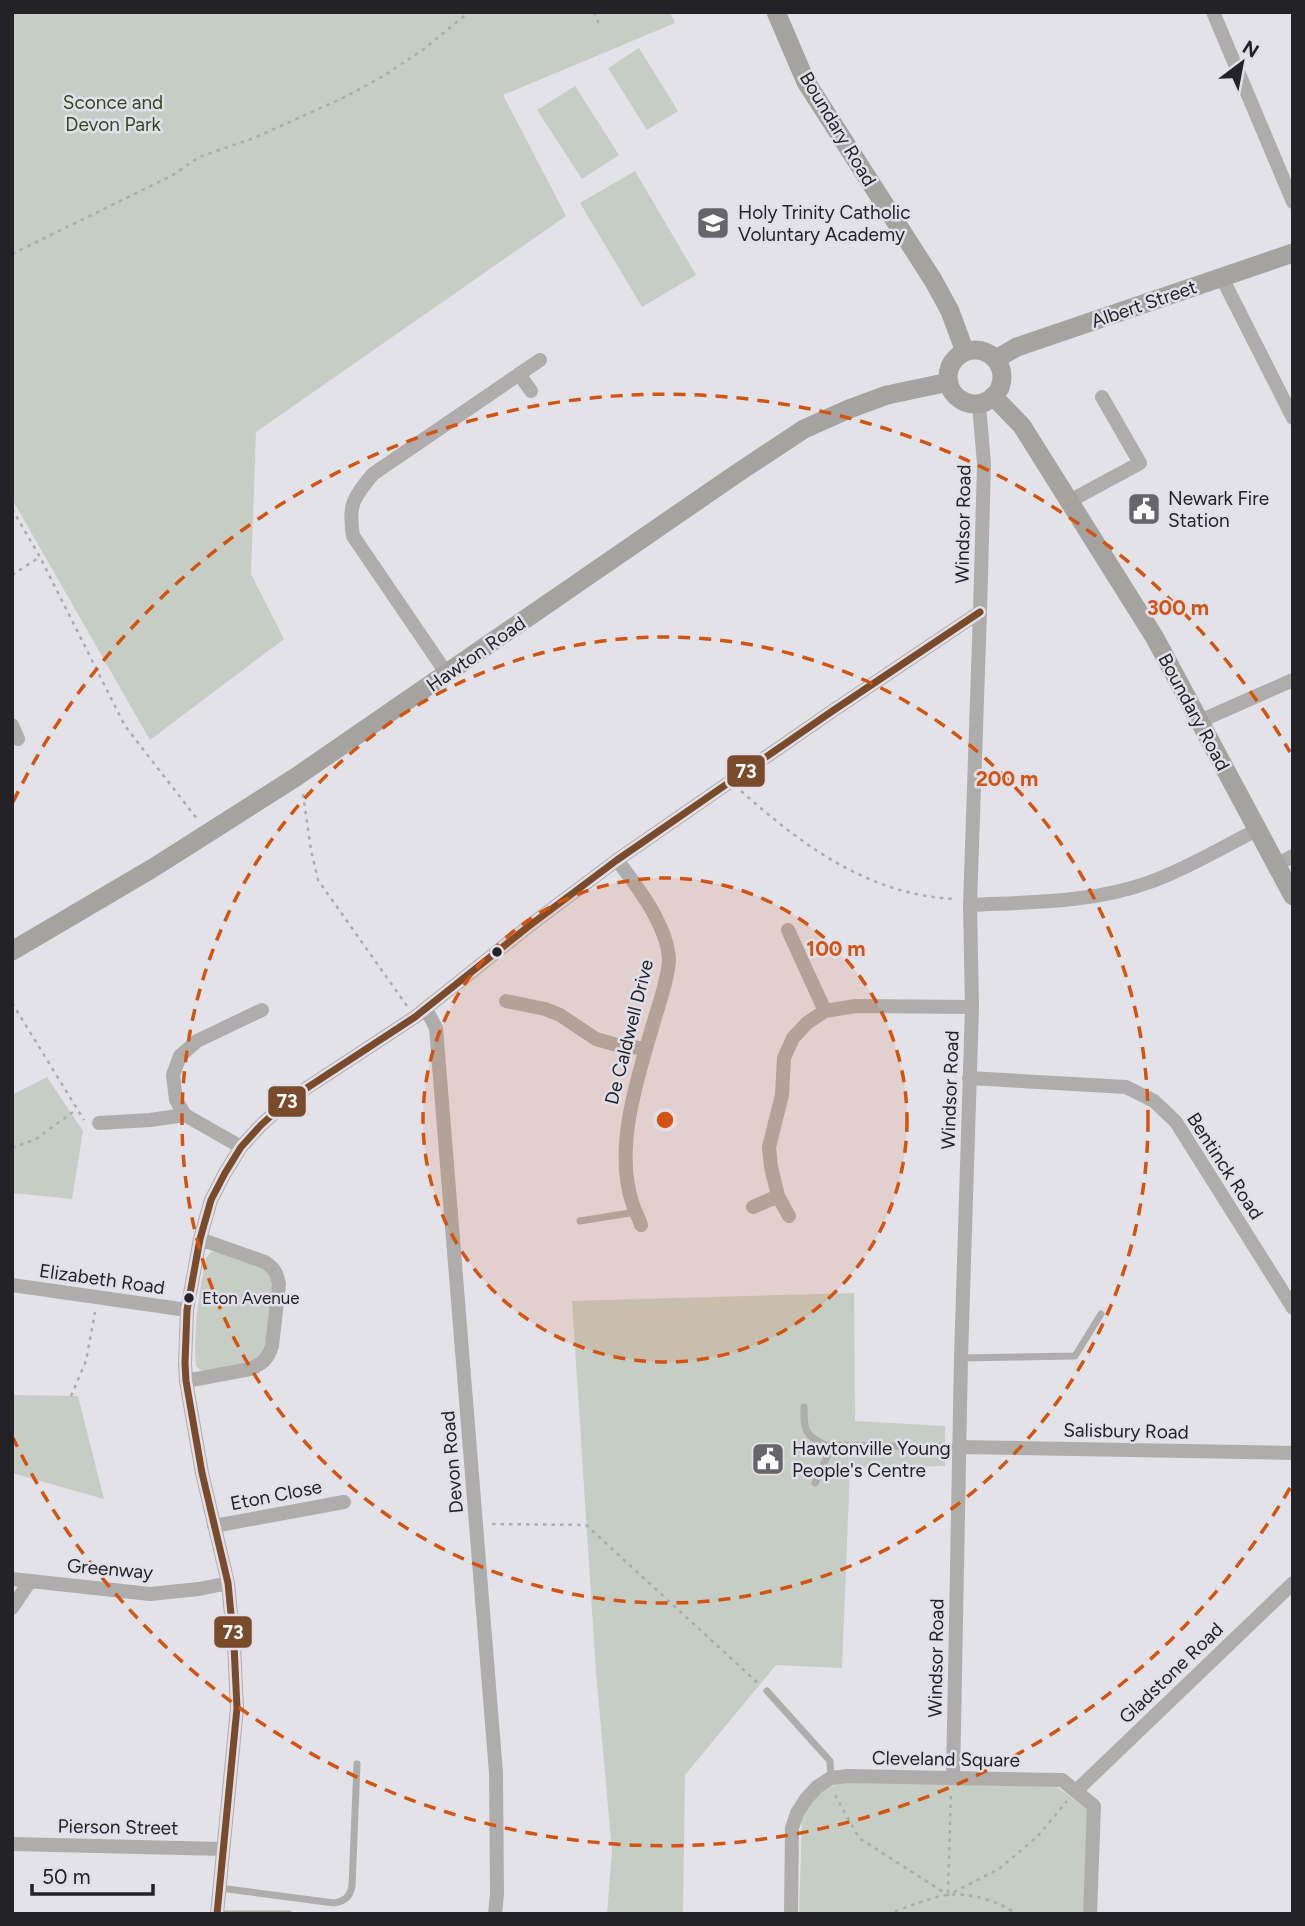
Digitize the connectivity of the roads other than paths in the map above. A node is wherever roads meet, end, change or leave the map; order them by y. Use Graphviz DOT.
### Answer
graph roads {
  1 [pos="776,12"];
  2 [pos="1213,12"];
  3 [pos="1293,202"];
  4 [pos="1293,253"];
  5 [pos="1222,278"];
  6 [pos="965,352"];
  7 [pos="996,359"];
  8 [pos="540,360"];
  9 [pos="519,374"];
  10 [pos="949,382"];
  11 [pos="531,391"];
  12 [pos="1102,397"];
  13 [pos="986,400"];
  14 [pos="1293,418"];
  15 [pos="1068,502"];
  16 [pos="981,611"];
  17 [pos="447,674"];
  18 [pos="1293,680"];
  19 [pos="1199,721"];
  20 [pos="12,725"];
  21 [pos="18,739"];
  22 [pos="1257,830"];
  23 [pos="617,860"];
  24 [pos="1284,861"];
  25 [pos="1293,896"];
  26 [pos="970,902"];
  27 [pos="788,930"];
  28 [pos="12,951"];
  29 [pos="506,1001"];
  30 [pos="972,1007"];
  31 [pos="262,1010"];
  32 [pos="825,1012"];
  33 [pos="420,1013"];
  34 [pos="646,1049"];
  35 [pos="969,1078"];
  36 [pos="185,1115"];
  37 [pos="99,1123"];
  38 [pos="241,1147"];
  39 [pos="778,1196"];
  40 [pos="753,1207"];
  41 [pos="789,1216"];
  42 [pos="639,1219"];
  43 [pos="579,1222"];
  44 [pos="200,1239"];
  45 [pos="12,1285"];
  46 [pos="1293,1308"];
  47 [pos="187,1310"];
  48 [pos="1101,1314"];
  49 [pos="961,1358"];
  50 [pos="186,1381"];
  51 [pos="804,1407"];
  52 [pos="833,1444"];
  53 [pos="959,1447"];
  54 [pos="1293,1454"];
  55 [pos="815,1483"];
  56 [pos="344,1502"];
  57 [pos="214,1526"];
  58 [pos="12,1578"];
  59 [pos="30,1581"];
  60 [pos="228,1583"];
  61 [pos="1293,1583"];
  62 [pos="12,1608"];
  63 [pos="767,1691"];
  64 [pos="357,1764"];
  65 [pos="953,1778"];
  66 [pos="831,1779"];
  67 [pos="1076,1791"];
  68 [pos="12,1844"];
  69 [pos="223,1849"];
  70 [pos="219,1888"];
  71 [pos="219,1914"];
  72 [pos="289,1914"];
  73 [pos="495,1914"];
  74 [pos="791,1914"];
  75 [pos="1090,1914"];
  1 -- 6 [label="street, Boundary Road"];
  2 -- 3 [label="street"];
  4 -- 5 [label="street, Albert Street"];
  5 -- 7 [label="street, Albert Street"];
  5 -- 14 [label="street"];
  6 -- 7 [label="street"];
  6 -- 10 [label="street"];
  7 -- 13 [label="street"];
  8 -- 9 [label="street"];
  9 -- 11 [label="street"];
  9 -- 17 [label="street"];
  10 -- 13 [label="street"];
  10 -- 17 [label="street, Hawton Road"];
  12 -- 15 [label="street"];
  13 -- 15 [label="street, Boundary Road"];
  13 -- 16 [label="street, Windsor Road"];
  15 -- 19 [label="street, Boundary Road"];
  16 -- 23 [label="street"];
  16 -- 26 [label="street, Windsor Road"];
  17 -- 28 [label="street, Hawton Road"];
  18 -- 19 [label="street"];
  19 -- 22 [label="street, Boundary Road"];
  20 -- 21 [label="street"];
  22 -- 24 [label="street, Boundary Road"];
  22 -- 26 [label="street"];
  23 -- 33 [label="street"];
  23 -- 34 [label="street, De Caldwell Drive"];
  24 -- 25 [label="street, Boundary Road"];
  26 -- 30 [label="street, Windsor Road"];
  27 -- 32 [label="street"];
  29 -- 34 [label="street"];
  30 -- 32 [label="street"];
  30 -- 35 [label="street, Windsor Road"];
  31 -- 36 [label="street"];
  32 -- 39 [label="street"];
  33 -- 38 [label="street"];
  33 -- 73 [label="street, Devon Road"];
  34 -- 42 [label="street, De Caldwell Drive"];
  35 -- 46 [label="street, Bentinck Road"];
  35 -- 49 [label="street, Windsor Road"];
  36 -- 37 [label="street"];
  36 -- 38 [label="street"];
  38 -- 44 [label="street"];
  39 -- 40 [label="street"];
  39 -- 41 [label="street"];
  42 -- 43 [label="lane"];
  44 -- 47 [label="street"];
  44 -- 50 [label="street"];
  45 -- 47 [label="street, Elizabeth Road"];
  47 -- 50 [label="street"];
  48 -- 49 [label="lane"];
  49 -- 53 [label="street, Windsor Road"];
  50 -- 57 [label="street"];
  51 -- 52 [label="lane"];
  52 -- 53 [label="lane"];
  52 -- 55 [label="lane"];
  53 -- 54 [label="street, Salisbury Road"];
  53 -- 65 [label="street, Windsor Road"];
  56 -- 57 [label="street, Eton Close"];
  57 -- 60 [label="street"];
  58 -- 59 [label="street, Greenway"];
  59 -- 60 [label="street, Greenway"];
  59 -- 62 [label="street"];
  60 -- 69 [label="street"];
  61 -- 67 [label="street, Gladstone Road"];
  63 -- 66 [label="lane"];
  64 -- 70 [label="lane"];
  65 -- 66 [label="street, Cleveland Square"];
  65 -- 67 [label="street, Cleveland Square"];
  66 -- 74 [label="street"];
  67 -- 75 [label="street"];
  68 -- 69 [label="street, Pierson Street"];
  69 -- 70 [label="street"];
  70 -- 71 [label="street"];
  71 -- 72 [label="lane"];
}
